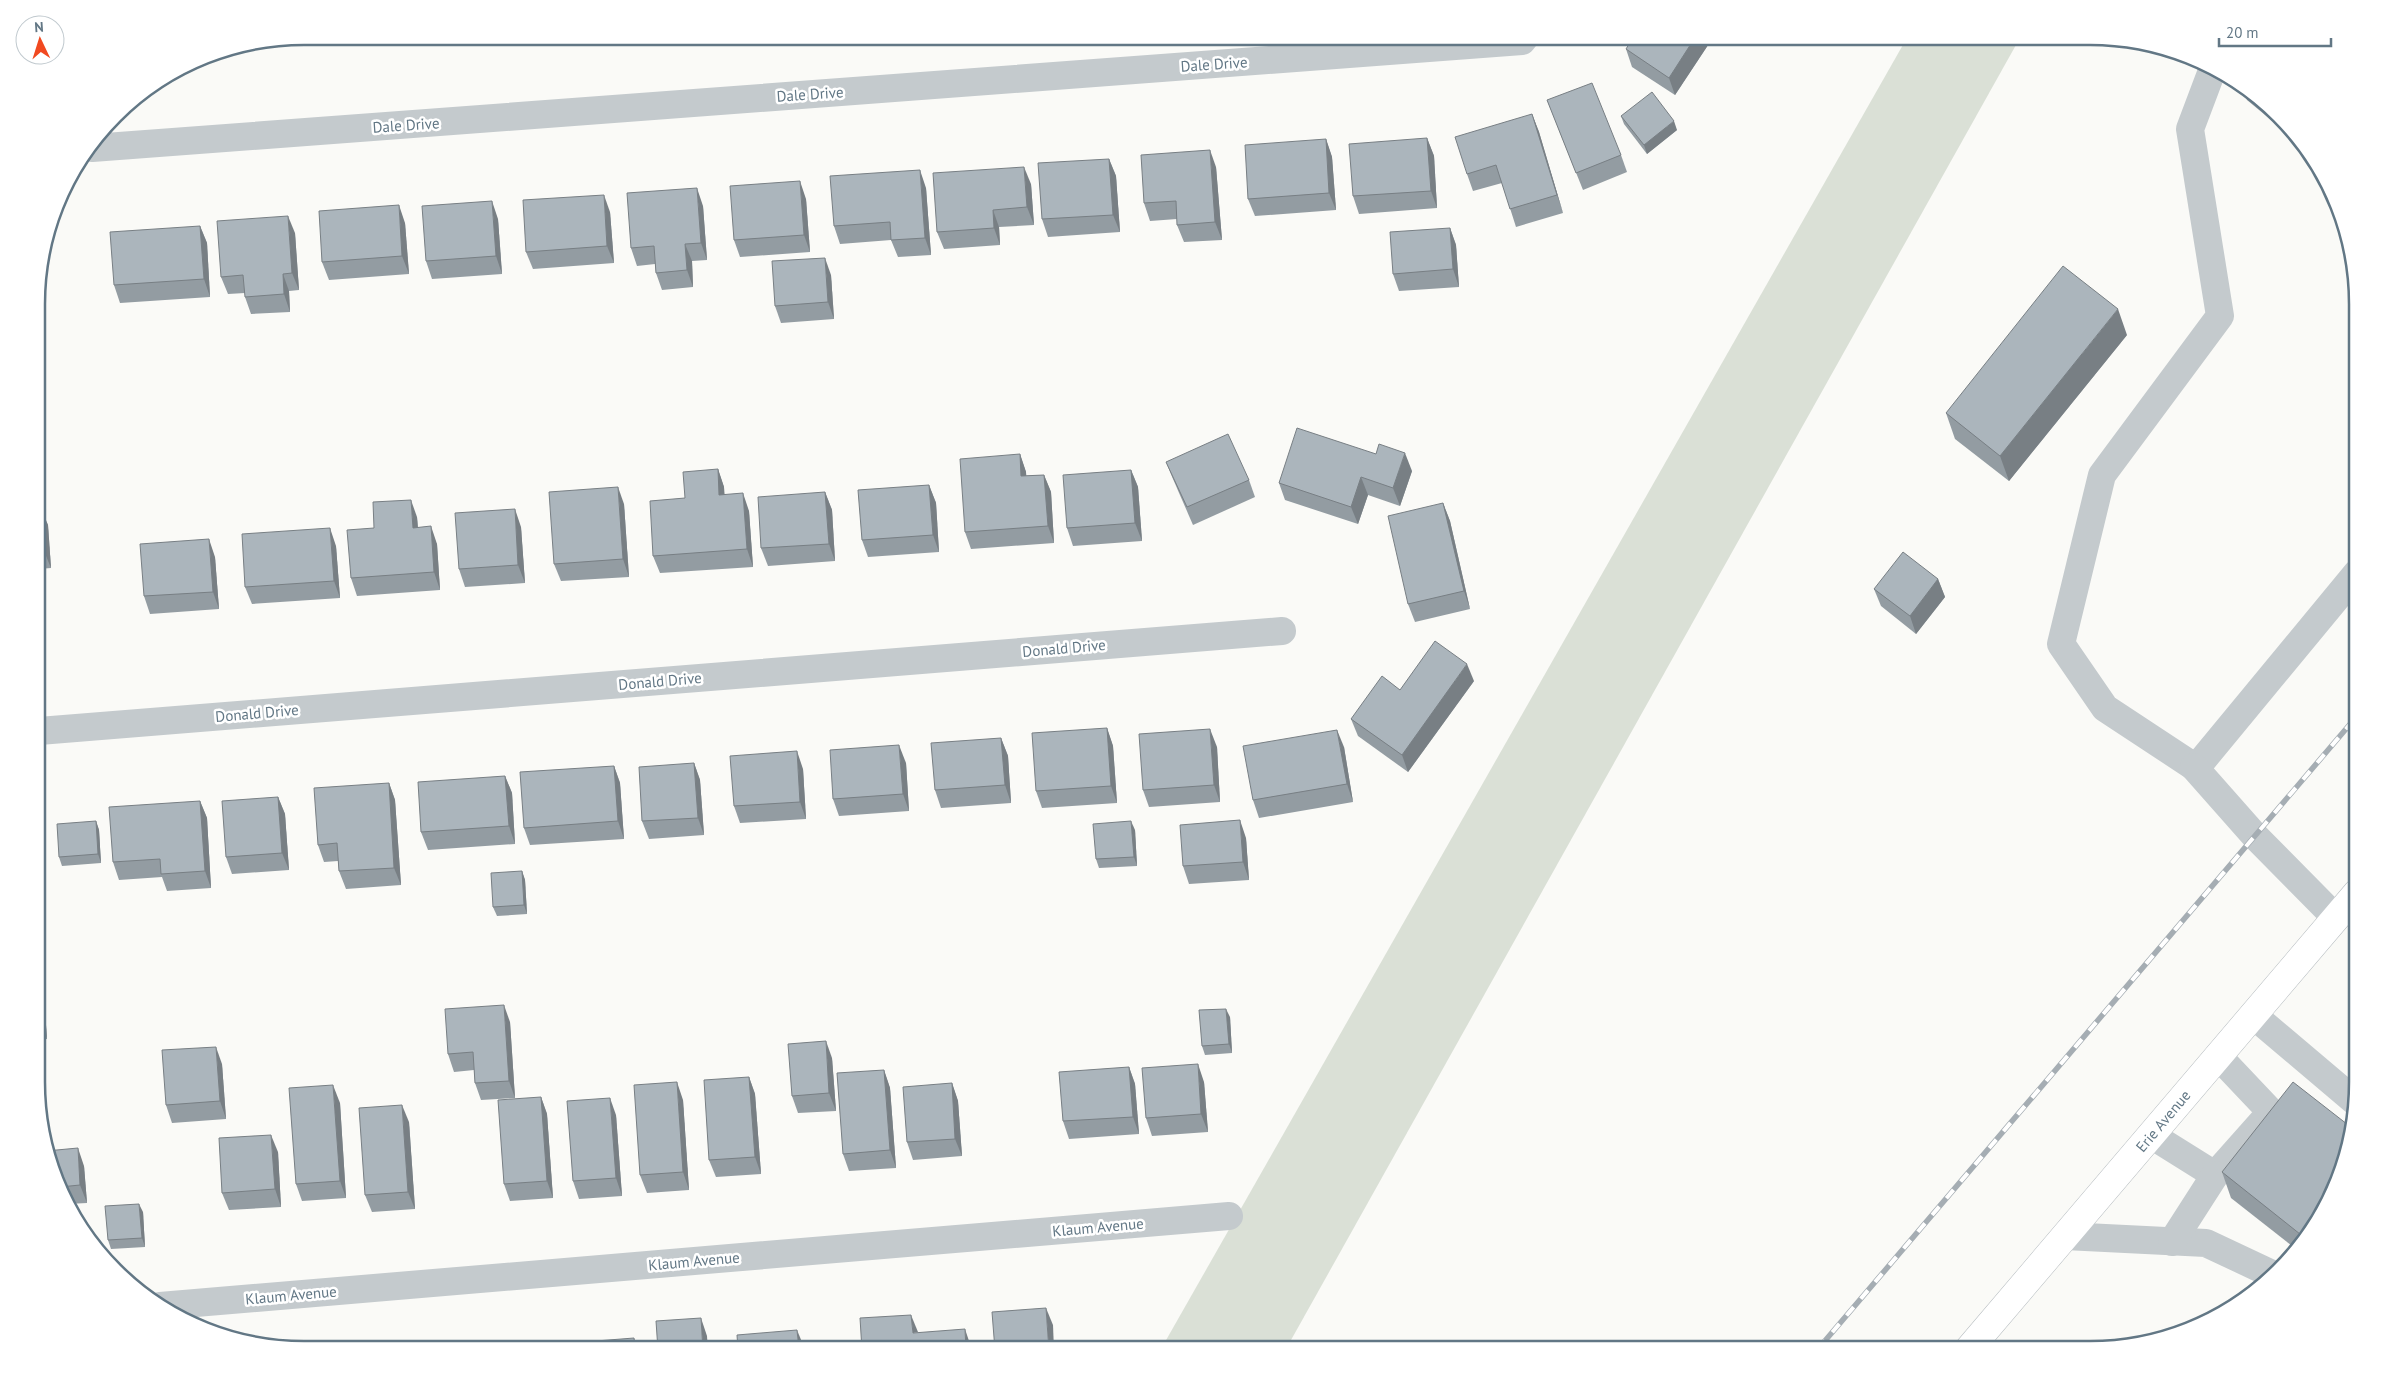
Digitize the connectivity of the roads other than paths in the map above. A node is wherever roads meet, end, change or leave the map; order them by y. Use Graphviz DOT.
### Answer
graph roads {
  1 [pos="1469,45"];
  2 [pos="2210,75"];
  3 [pos="98,148"];
  4 [pos="2349,583"];
  5 [pos="1282,630"];
  6 [pos="45,730"];
  7 [pos="2194,767"];
  8 [pos="2349,903"];
  9 [pos="2336,918"];
  10 [pos="2253,1015"];
  11 [pos="2218,1056"];
  12 [pos="2348,1096"];
  13 [pos="2151,1135"];
  14 [pos="2215,1175"];
  15 [pos="1229,1216"];
  16 [pos="2065,1236"];
  17 [pos="2172,1242"];
  18 [pos="2267,1271"];
  19 [pos="173,1305"];
  20 [pos="1976,1341"];
  1 -- 3 [label="street, Dale Drive"];
  2 -- 7 [label="street"];
  4 -- 7 [label="street"];
  5 -- 6 [label="street, Donald Drive"];
  7 -- 9 [label="street"];
  8 -- 9 [label="main road, Erie Avenue"];
  9 -- 10 [label="main road, Erie Avenue"];
  10 -- 11 [label="main road, Erie Avenue"];
  10 -- 12 [label="street"];
  11 -- 13 [label="main road, Erie Avenue"];
  11 -- 14 [label="street"];
  13 -- 14 [label="street"];
  13 -- 16 [label="main road, Erie Avenue"];
  14 -- 17 [label="street"];
  15 -- 19 [label="street, Klaum Avenue"];
  16 -- 17 [label="street"];
  16 -- 20 [label="main road, Erie Avenue"];
  17 -- 18 [label="street"];
}
